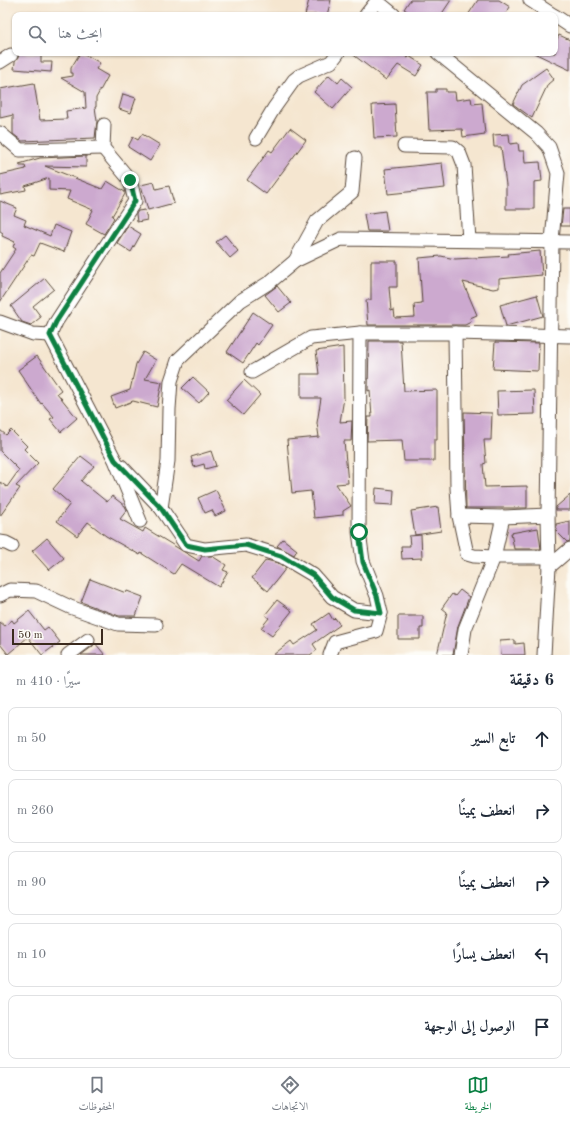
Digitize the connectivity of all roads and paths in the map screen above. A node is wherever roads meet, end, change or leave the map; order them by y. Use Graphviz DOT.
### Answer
graph roads {
  1 [pos="378,0"];
  2 [pos="530,0"];
  3 [pos="368,12"];
  4 [pos="391,12"];
  5 [pos="548,12"];
  6 [pos="558,18"];
  7 [pos="570,26"];
  8 [pos="336,56"];
  9 [pos="442,56"];
  10 [pos="104,125"];
  11 [pos="0,133"];
  12 [pos="256,138"];
  13 [pos="404,146"];
  14 [pos="103,148"];
  15 [pos="355,158"];
  16 [pos="469,240"];
  17 [pos="552,241"];
  18 [pos="570,242"];
  19 [pos="295,261"];
  20 [pos="0,322"];
  21 [pos="360,332"];
  22 [pos="454,333"];
  23 [pos="50,335"];
  24 [pos="552,335"];
  25 [pos="570,336"];
  26 [pos="252,372"];
  27 [pos="115,460"];
  28 [pos="161,508"];
  29 [pos="548,515"];
  30 [pos="459,516"];
  31 [pos="502,517"];
  32 [pos="140,521"];
  33 [pos="570,549"];
  34 [pos="494,557"];
  35 [pos="549,562"];
  36 [pos="0,595"];
  37 [pos="381,613"];
  38 [pos="156,624"];
  39 [pos="88,640"];
  40 [pos="68,655"];
  41 [pos="330,655"];
  42 [pos="461,655"];
  43 [pos="544,655"];
  1 -- 3 [label="street"];
  1 -- 4 [label="street"];
  2 -- 5 [label="street"];
  6 -- 7 [label="street"];
  8 -- 12 [label="street"];
  9 -- 17 [label="street"];
  10 -- 14 [label="street"];
  11 -- 14 [label="street"];
  13 -- 16 [label="street"];
  14 -- 23 [label="street"];
  15 -- 19 [label="street"];
  16 -- 17 [label="street"];
  16 -- 19 [label="street"];
  17 -- 18 [label="street"];
  17 -- 24 [label="street"];
  19 -- 28 [label="street"];
  20 -- 23 [label="street"];
  21 -- 22 [label="street"];
  21 -- 26 [label="street"];
  21 -- 37 [label="street"];
  22 -- 24 [label="street"];
  22 -- 30 [label="street"];
  23 -- 27 [label="street"];
  24 -- 25 [label="street"];
  24 -- 29 [label="street"];
  27 -- 28 [label="street"];
  27 -- 32 [label="street"];
  28 -- 37 [label="street"];
  29 -- 31 [label="street"];
  29 -- 35 [label="street"];
  30 -- 31 [label="street"];
  30 -- 34 [label="street"];
  31 -- 34 [label="street"];
  33 -- 35 [label="street"];
  34 -- 35 [label="street"];
  34 -- 42 [label="street"];
  35 -- 43 [label="street"];
  36 -- 38 [label="street"];
  37 -- 41 [label="street"];
  39 -- 40 [label="street"];
}
